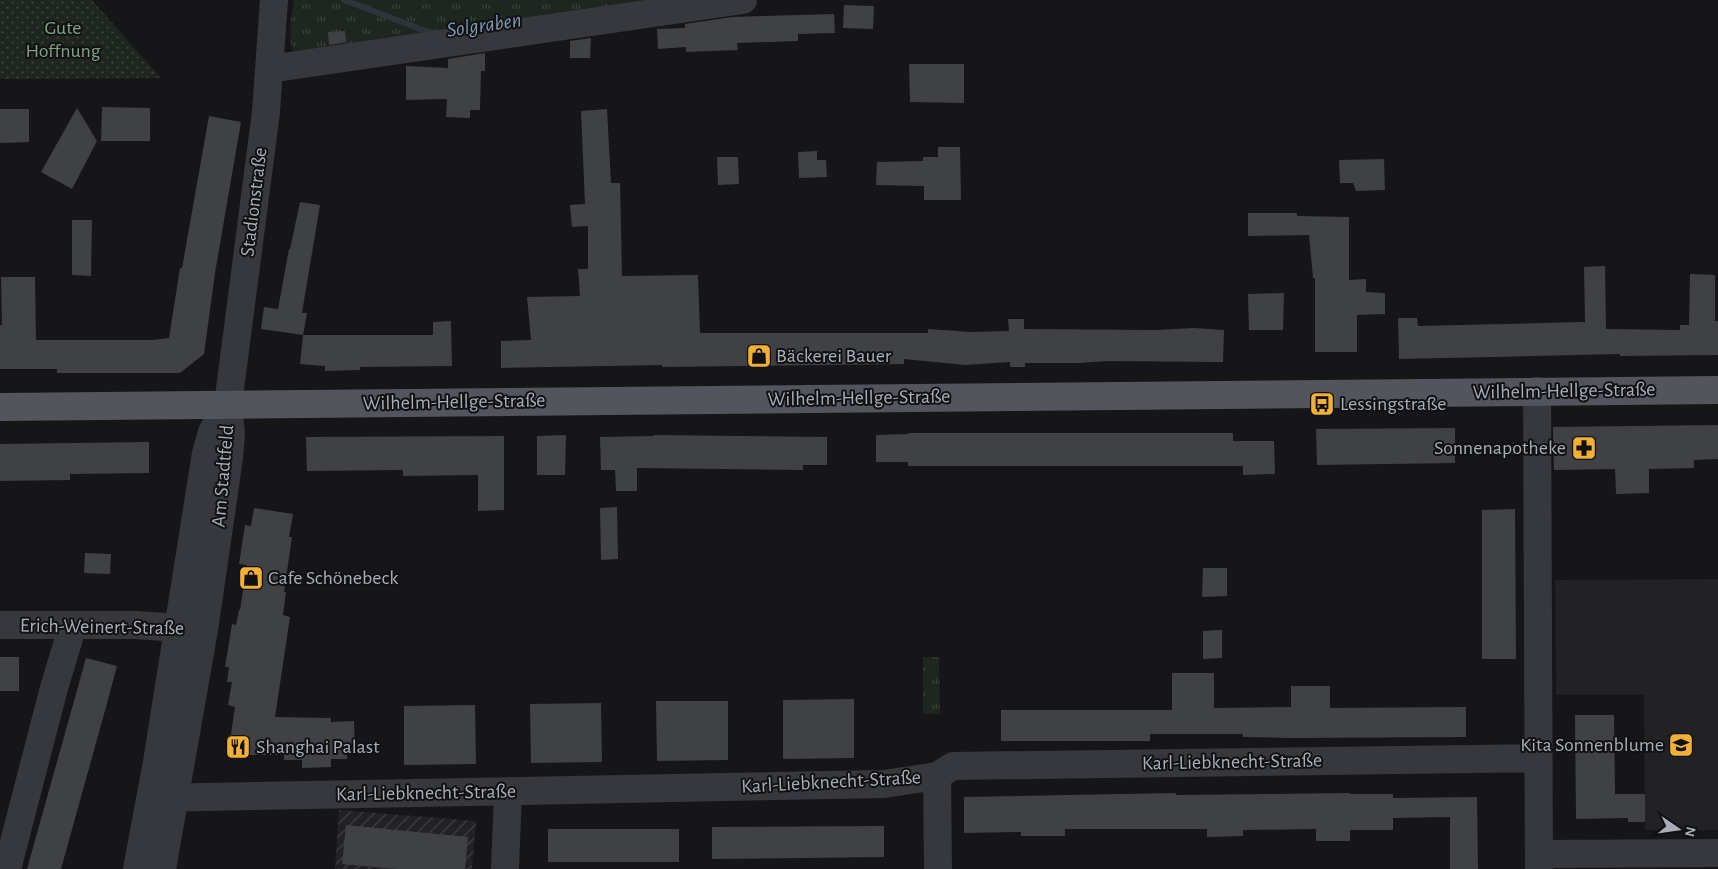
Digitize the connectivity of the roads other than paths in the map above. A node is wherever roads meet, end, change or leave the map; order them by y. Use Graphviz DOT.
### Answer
graph roads {
  1 [pos="743,0"];
  2 [pos="274,4"];
  3 [pos="269,69"];
  4 [pos="1718,390"];
  5 [pos="1537,392"];
  6 [pos="228,404"];
  7 [pos="0,406"];
  8 [pos="73,625"];
  9 [pos="0,626"];
  10 [pos="191,629"];
  11 [pos="1538,758"];
  12 [pos="937,776"];
  13 [pos="508,792"];
  14 [pos="163,798"];
  15 [pos="1718,853"];
  16 [pos="1539,862"];
  17 [pos="7,869"];
  18 [pos="137,869"];
  19 [pos="162,869"];
  20 [pos="505,869"];
  21 [pos="938,869"];
  1 -- 3 [label="street"];
  2 -- 3 [label="street, Stadionstraße"];
  3 -- 6 [label="street, Stadionstraße"];
  4 -- 5 [label="main road, Wilhelm-Hellge-Straße"];
  5 -- 6 [label="main road, Wilhelm-Hellge-Straße"];
  5 -- 11 [label="street"];
  6 -- 7 [label="main road, Wilhelm-Hellge-Straße"];
  6 -- 10 [label="street, Am Stadtfeld"];
  8 -- 9 [label="street, Erich-Weinert-Straße"];
  8 -- 10 [label="street, Erich-Weinert-Straße"];
  8 -- 17 [label="street"];
  10 -- 14 [label="street, Am Stadtfeld"];
  11 -- 12 [label="street, Karl-Liebknecht-Straße"];
  11 -- 16 [label="street"];
  12 -- 13 [label="street, Karl-Liebknecht-Straße"];
  12 -- 21 [label="street"];
  13 -- 14 [label="street, Karl-Liebknecht-Straße"];
  13 -- 20 [label="street"];
  14 -- 18 [label="street, Am Stadtfeld"];
  14 -- 19 [label="street, Am Stadtfeld"];
  15 -- 16 [label="street"];
}
